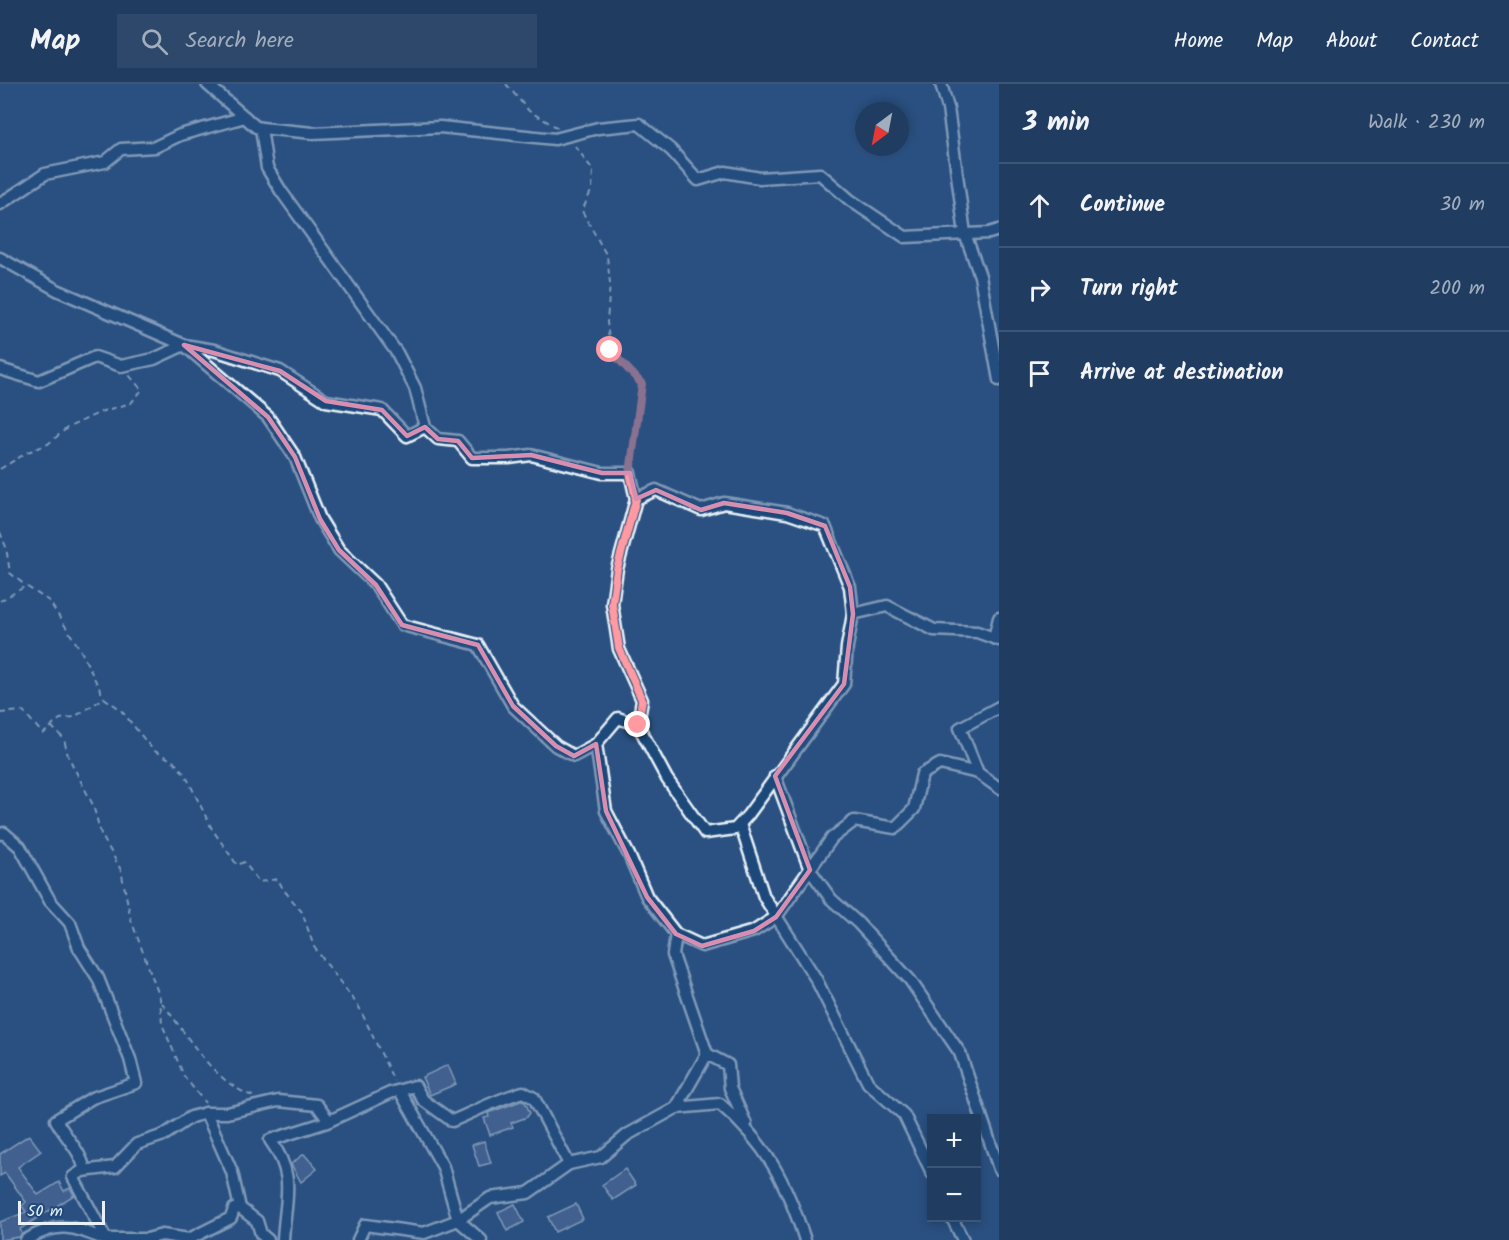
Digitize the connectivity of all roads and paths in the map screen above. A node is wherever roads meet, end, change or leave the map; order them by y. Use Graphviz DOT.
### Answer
graph roads {
  1 [pos="207,84"];
  2 [pos="506,84"];
  3 [pos="941,84"];
  4 [pos="245,117"];
  5 [pos="261,128"];
  6 [pos="571,135"];
  7 [pos="0,204"];
  8 [pos="999,230"];
  9 [pos="965,234"];
  10 [pos="0,258"];
  11 [pos="184,345"];
  12 [pos="121,366"];
  13 [pos="0,369"];
  14 [pos="999,380"];
  15 [pos="425,427"];
  16 [pos="0,469"];
  17 [pos="630,473"];
  18 [pos="636,499"];
  19 [pos="0,532"];
  20 [pos="26,586"];
  21 [pos="0,601"];
  22 [pos="854,614"];
  23 [pos="999,618"];
  24 [pos="996,639"];
  25 [pos="104,698"];
  26 [pos="999,707"];
  27 [pos="0,713"];
  28 [pos="638,725"];
  29 [pos="51,726"];
  30 [pos="597,744"];
  31 [pos="978,773"];
  32 [pos="776,776"];
  33 [pos="999,788"];
  34 [pos="740,824"];
  35 [pos="0,834"];
  36 [pos="810,870"];
  37 [pos="776,917"];
  38 [pos="676,934"];
  39 [pos="160,1001"];
  40 [pos="707,1054"];
  41 [pos="400,1091"];
  42 [pos="256,1097"];
  43 [pos="676,1108"];
  44 [pos="210,1113"];
  45 [pos="329,1121"];
  46 [pos="747,1127"];
  47 [pos="569,1164"];
  48 [pos="930,1168"];
  49 [pos="999,1168"];
  50 [pos="85,1170"];
  51 [pos="240,1208"];
  52 [pos="458,1220"];
  53 [pos="954,1222"];
  54 [pos="261,1238"];
  55 [pos="26,1240"];
  56 [pos="106,1240"];
  57 [pos="192,1240"];
  58 [pos="283,1240"];
  59 [pos="358,1240"];
  60 [pos="481,1240"];
  61 [pos="805,1240"];
  62 [pos="963,1240"];
  1 -- 4 [label="street"];
  2 -- 6 [label="path"];
  3 -- 9 [label="street"];
  4 -- 5 [label="street"];
  4 -- 7 [label="street"];
  5 -- 6 [label="street"];
  5 -- 15 [label="street"];
  6 -- 9 [label="street"];
  6 -- 17 [label="path"];
  8 -- 9 [label="street"];
  9 -- 14 [label="street"];
  10 -- 11 [label="street"];
  11 -- 12 [label="street"];
  11 -- 15 [label="street"];
  11 -- 30 [label="street"];
  12 -- 13 [label="street"];
  12 -- 16 [label="path"];
  15 -- 17 [label="street"];
  17 -- 18 [label="street"];
  18 -- 22 [label="street"];
  18 -- 28 [label="street"];
  19 -- 20 [label="path"];
  20 -- 21 [label="path"];
  20 -- 25 [label="path"];
  22 -- 24 [label="street"];
  22 -- 32 [label="street"];
  23 -- 24 [label="street"];
  25 -- 29 [label="path"];
  25 -- 41 [label="path"];
  26 -- 31 [label="street"];
  27 -- 29 [label="path"];
  28 -- 30 [label="street"];
  28 -- 34 [label="street"];
  29 -- 39 [label="path"];
  30 -- 38 [label="street"];
  31 -- 33 [label="street"];
  31 -- 36 [label="street"];
  32 -- 34 [label="street"];
  32 -- 36 [label="street"];
  34 -- 37 [label="street"];
  35 -- 50 [label="street"];
  36 -- 37 [label="street"];
  36 -- 49 [label="street"];
  37 -- 38 [label="street"];
  37 -- 48 [label="street"];
  38 -- 40 [label="street"];
  39 -- 42 [label="path"];
  39 -- 44 [label="path"];
  40 -- 43 [label="street"];
  40 -- 46 [label="street"];
  41 -- 45 [label="street"];
  41 -- 47 [label="street"];
  41 -- 52 [label="street"];
  43 -- 46 [label="street"];
  43 -- 47 [label="street"];
  44 -- 45 [label="street"];
  44 -- 50 [label="street"];
  44 -- 51 [label="street"];
  45 -- 58 [label="street"];
  46 -- 61 [label="street"];
  47 -- 52 [label="street"];
  50 -- 56 [label="street"];
  51 -- 54 [label="street"];
  51 -- 57 [label="street"];
  52 -- 59 [label="street"];
  52 -- 60 [label="street"];
  53 -- 62 [label="street"];
  55 -- 56 [label="street"];
  56 -- 57 [label="street"];
}
